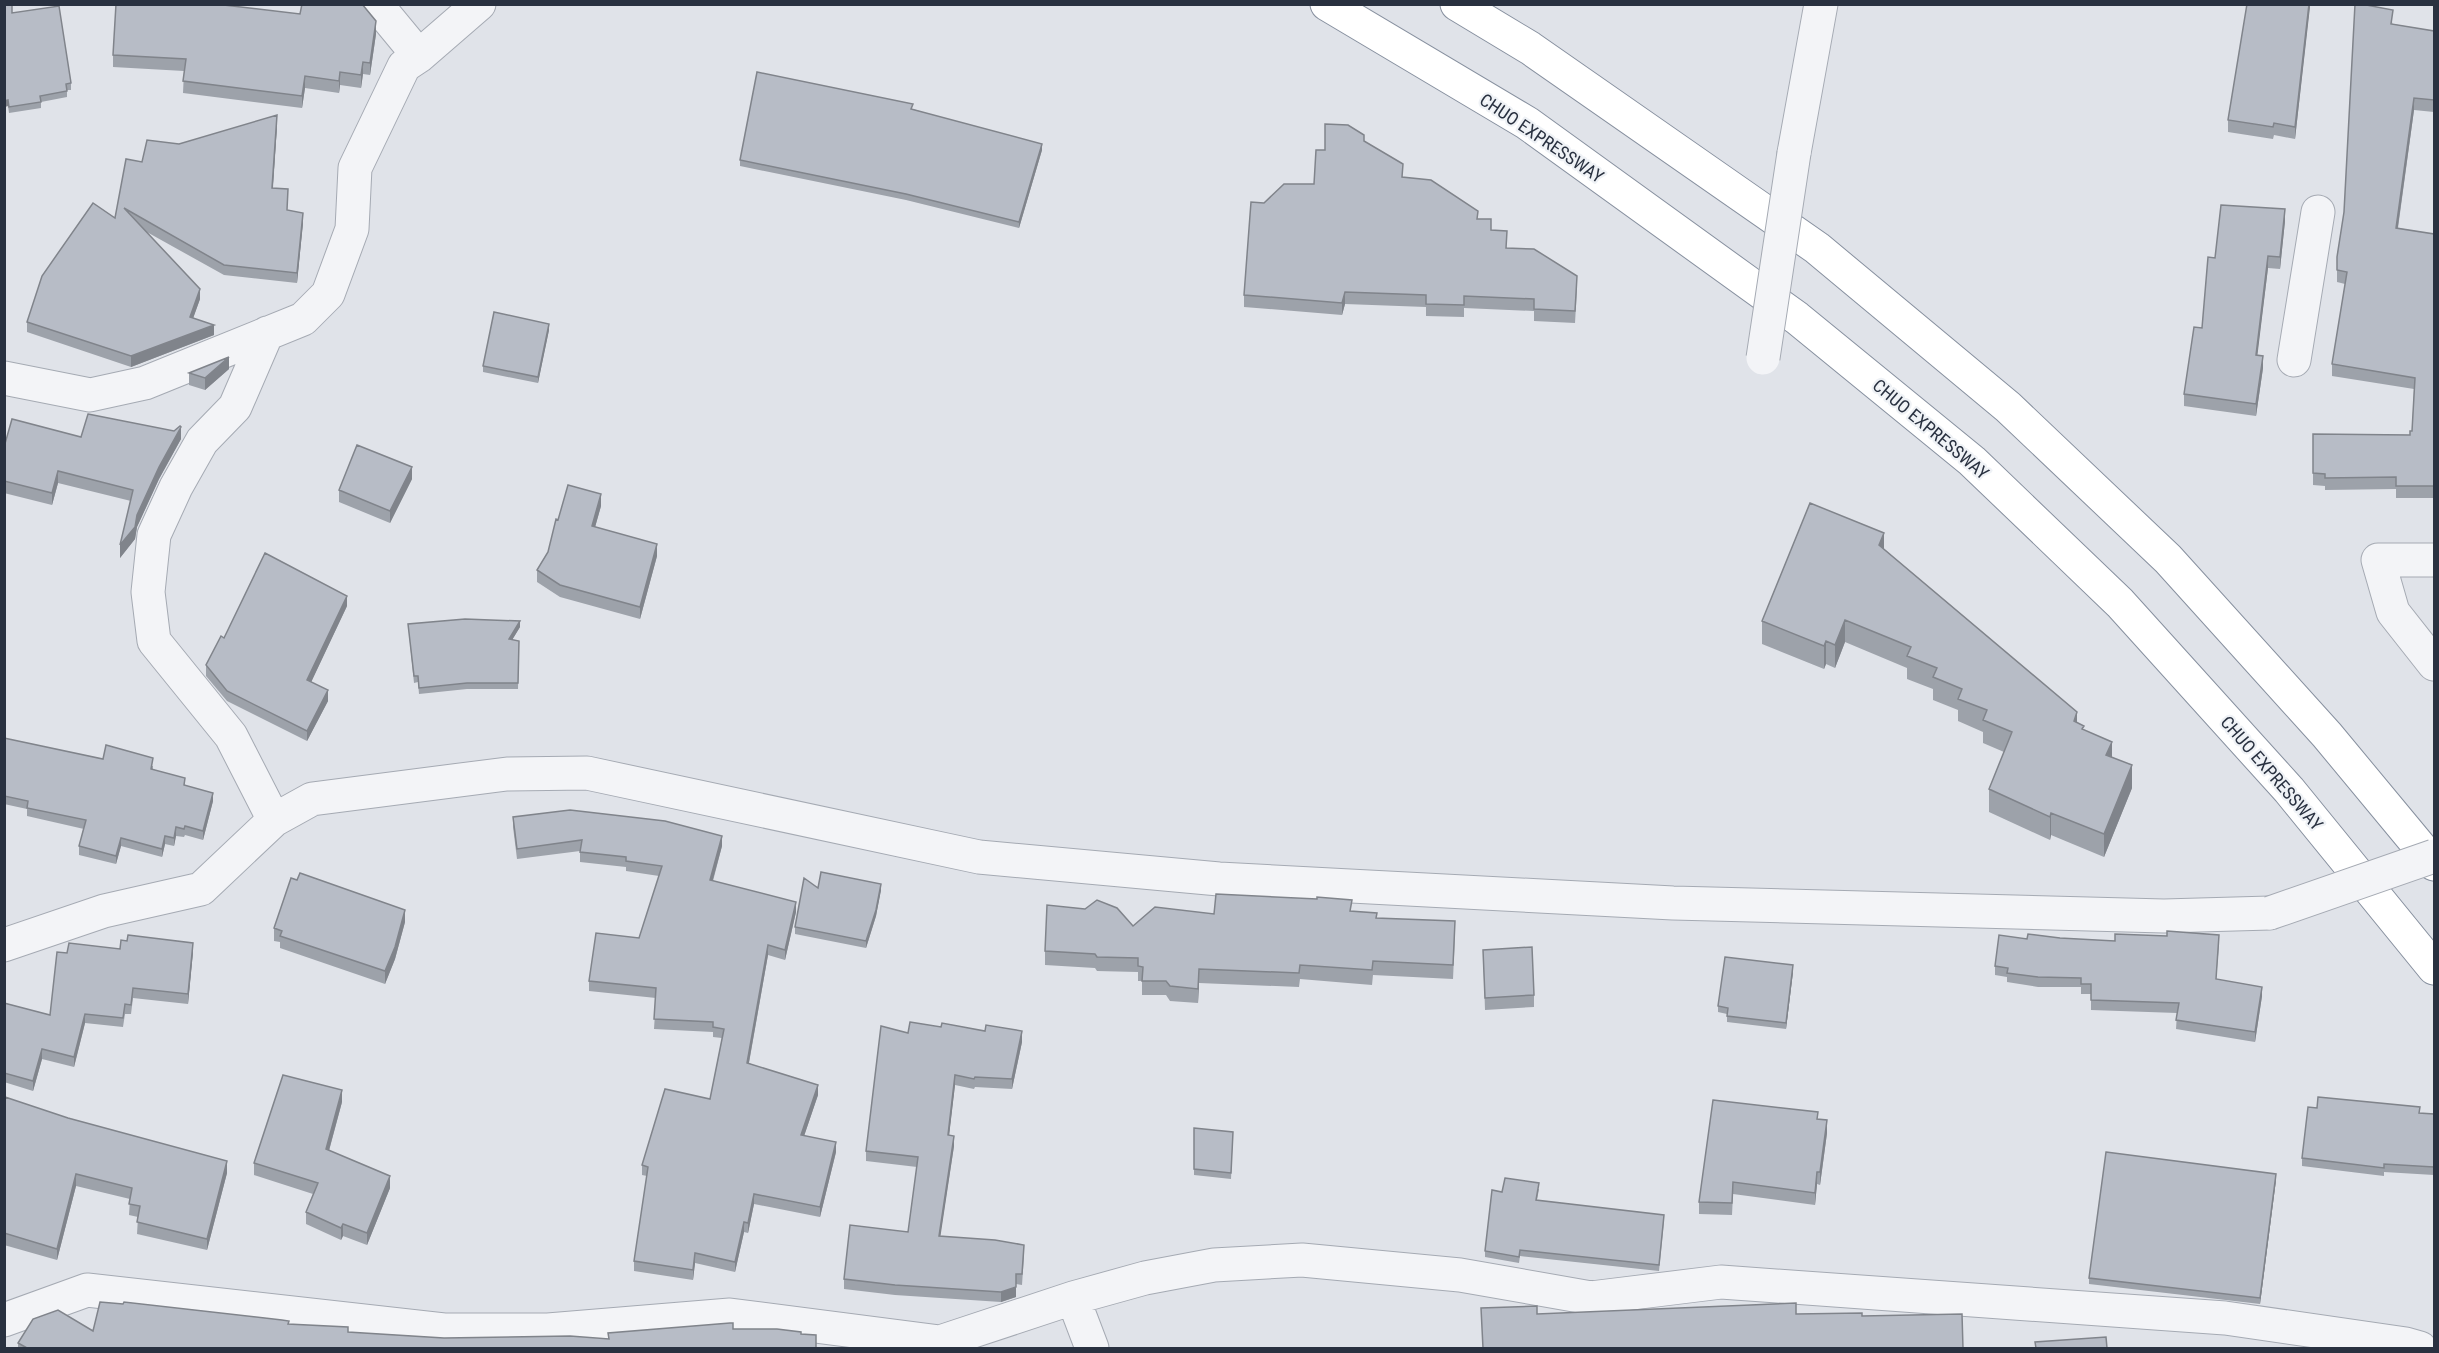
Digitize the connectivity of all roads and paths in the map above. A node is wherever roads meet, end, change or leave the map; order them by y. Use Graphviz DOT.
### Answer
graph roads {
  1 [pos="376,4"];
  2 [pos="479,4"];
  3 [pos="1326,4"];
  4 [pos="1457,4"];
  5 [pos="1821,4"];
  6 [pos="419,56"];
  7 [pos="2318,212"];
  8 [pos="267,333"];
  9 [pos="1763,358"];
  10 [pos="2295,360"];
  11 [pos="4,378"];
  12 [pos="2434,560"];
  13 [pos="2434,664"];
  14 [pos="274,820"];
  15 [pos="2434,856"];
  16 [pos="2434,864"];
  17 [pos="4,945"];
  18 [pos="2434,968"];
  19 [pos="1073,1298"];
  20 [pos="4,1320"];
  21 [pos="1092,1348"];
  22 [pos="2420,1348"];
  1 -- 6 [label="street"];
  2 -- 6 [label="street"];
  3 -- 18 [label="highway, CHUO EXPRESSWAY"];
  4 -- 16 [label="highway"];
  5 -- 9 [label="street, bridge"];
  6 -- 8 [label="street"];
  7 -- 10 [label="street"];
  8 -- 11 [label="street"];
  8 -- 14 [label="street"];
  12 -- 13 [label="street"];
  14 -- 15 [label="street, bridge"];
  14 -- 17 [label="street"];
  19 -- 20 [label="street"];
  19 -- 21 [label="street"];
  19 -- 22 [label="street"];
}
